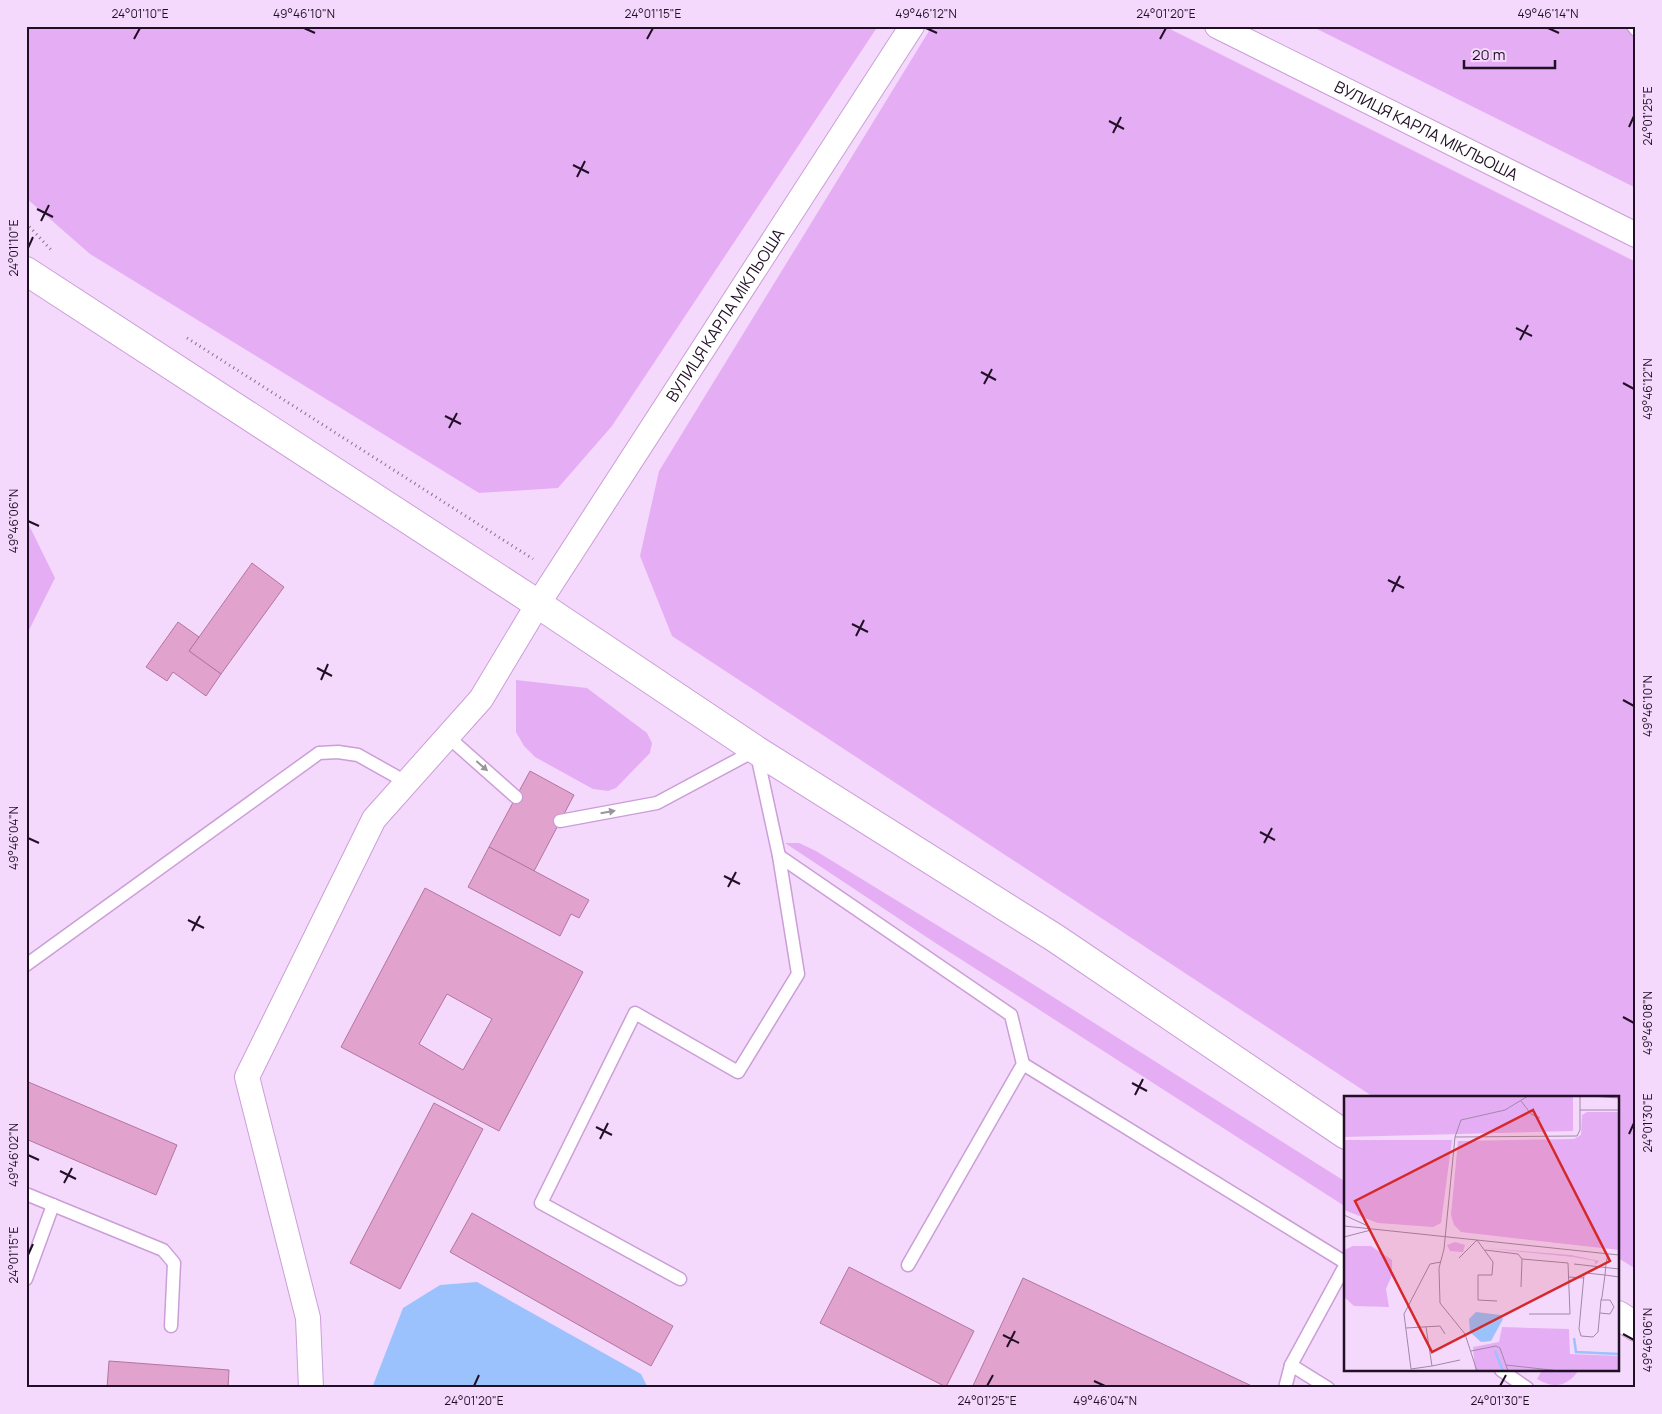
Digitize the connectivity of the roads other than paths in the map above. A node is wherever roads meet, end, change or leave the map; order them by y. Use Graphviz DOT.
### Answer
graph roads {
  1 [pos="912,26"];
  2 [pos="1217,26"];
  3 [pos="1633,26"];
  4 [pos="1636,30"];
  5 [pos="1636,235"];
  6 [pos="30,273"];
  7 [pos="538,604"];
  8 [pos="447,736"];
  9 [pos="756,750"];
  10 [pos="406,782"];
  11 [pos="516,797"];
  12 [pos="560,821"];
  13 [pos="779,856"];
  14 [pos="26,965"];
  15 [pos="1023,1064"];
  16 [pos="1344,1133"];
  17 [pos="26,1194"];
  18 [pos="53,1205"];
  19 [pos="1344,1263"];
  20 [pos="908,1265"];
  21 [pos="1344,1268"];
  22 [pos="680,1279"];
  23 [pos="26,1280"];
  24 [pos="1620,1316"];
  25 [pos="171,1326"];
  26 [pos="1636,1326"];
  27 [pos="1291,1366"];
  28 [pos="1504,1372"];
  29 [pos="311,1388"];
  30 [pos="1285,1388"];
  31 [pos="1328,1388"];
  32 [pos="1527,1388"];
  1 -- 7 [label="street, ВУЛИЦЯ КАРЛА МІКЛЬОША"];
  2 -- 5 [label="street, ВУЛИЦЯ КАРЛА МІКЛЬОША"];
  3 -- 4 [label="lane"];
  6 -- 7 [label="highway"];
  7 -- 8 [label="street, ВУЛИЦЯ КАРЛА МІКЛЬОША"];
  7 -- 9 [label="highway"];
  8 -- 10 [label="street, ВУЛИЦЯ КАРЛА МІКЛЬОША"];
  8 -- 11 [label="lane, one-way"];
  12 -- 9 [label="lane, one-way"];
  9 -- 13 [label="lane"];
  9 -- 16 [label="highway"];
  10 -- 14 [label="lane"];
  10 -- 29 [label="street, ВУЛИЦЯ КАРЛА МІКЛЬОША"];
  13 -- 15 [label="lane"];
  13 -- 22 [label="lane"];
  15 -- 19 [label="lane"];
  15 -- 20 [label="lane"];
  17 -- 18 [label="lane"];
  18 -- 23 [label="lane"];
  18 -- 25 [label="lane"];
  21 -- 27 [label="lane"];
  24 -- 26 [label="highway"];
  27 -- 30 [label="lane"];
  27 -- 31 [label="lane"];
  28 -- 32 [label="lane"];
}
